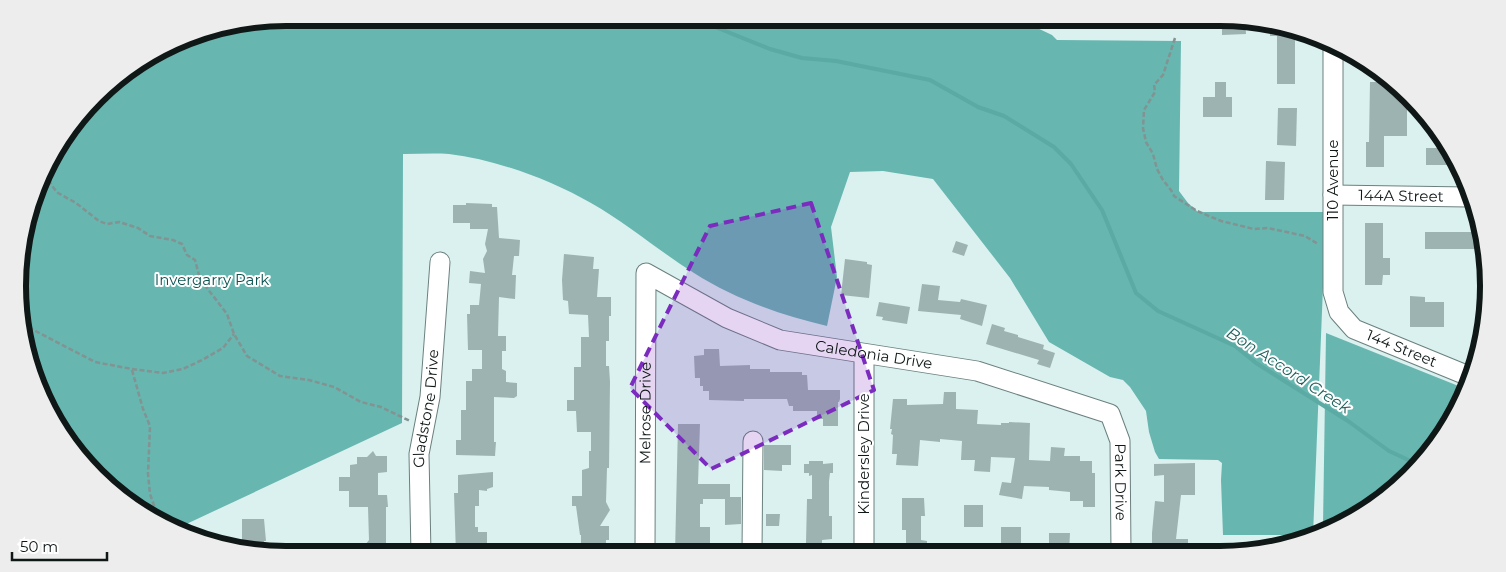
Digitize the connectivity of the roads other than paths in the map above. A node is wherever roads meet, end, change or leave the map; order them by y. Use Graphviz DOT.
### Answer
graph roads {
  1 [pos="1334,53"];
  2 [pos="1333,195"];
  3 [pos="1464,197"];
  4 [pos="440,262"];
  5 [pos="646,273"];
  6 [pos="1339,312"];
  7 [pos="864,354"];
  8 [pos="1464,374"];
  9 [pos="1110,414"];
  10 [pos="753,441"];
  11 [pos="421,546"];
  12 [pos="645,546"];
  13 [pos="752,546"];
  14 [pos="864,546"];
  15 [pos="1121,546"];
  1 -- 2 [label="street, 110 Avenue"];
  2 -- 3 [label="street, 144A Street"];
  2 -- 6 [label="street, 110 Avenue"];
  4 -- 11 [label="street, Gladstone Drive"];
  5 -- 7 [label="street, Caledonia Drive"];
  5 -- 12 [label="street, Melrose Drive"];
  6 -- 8 [label="street, 144 Street"];
  7 -- 9 [label="street, Caledonia Drive"];
  7 -- 14 [label="street, Kindersley Drive"];
  9 -- 15 [label="street, Park Drive"];
  10 -- 13 [label="street"];
}
